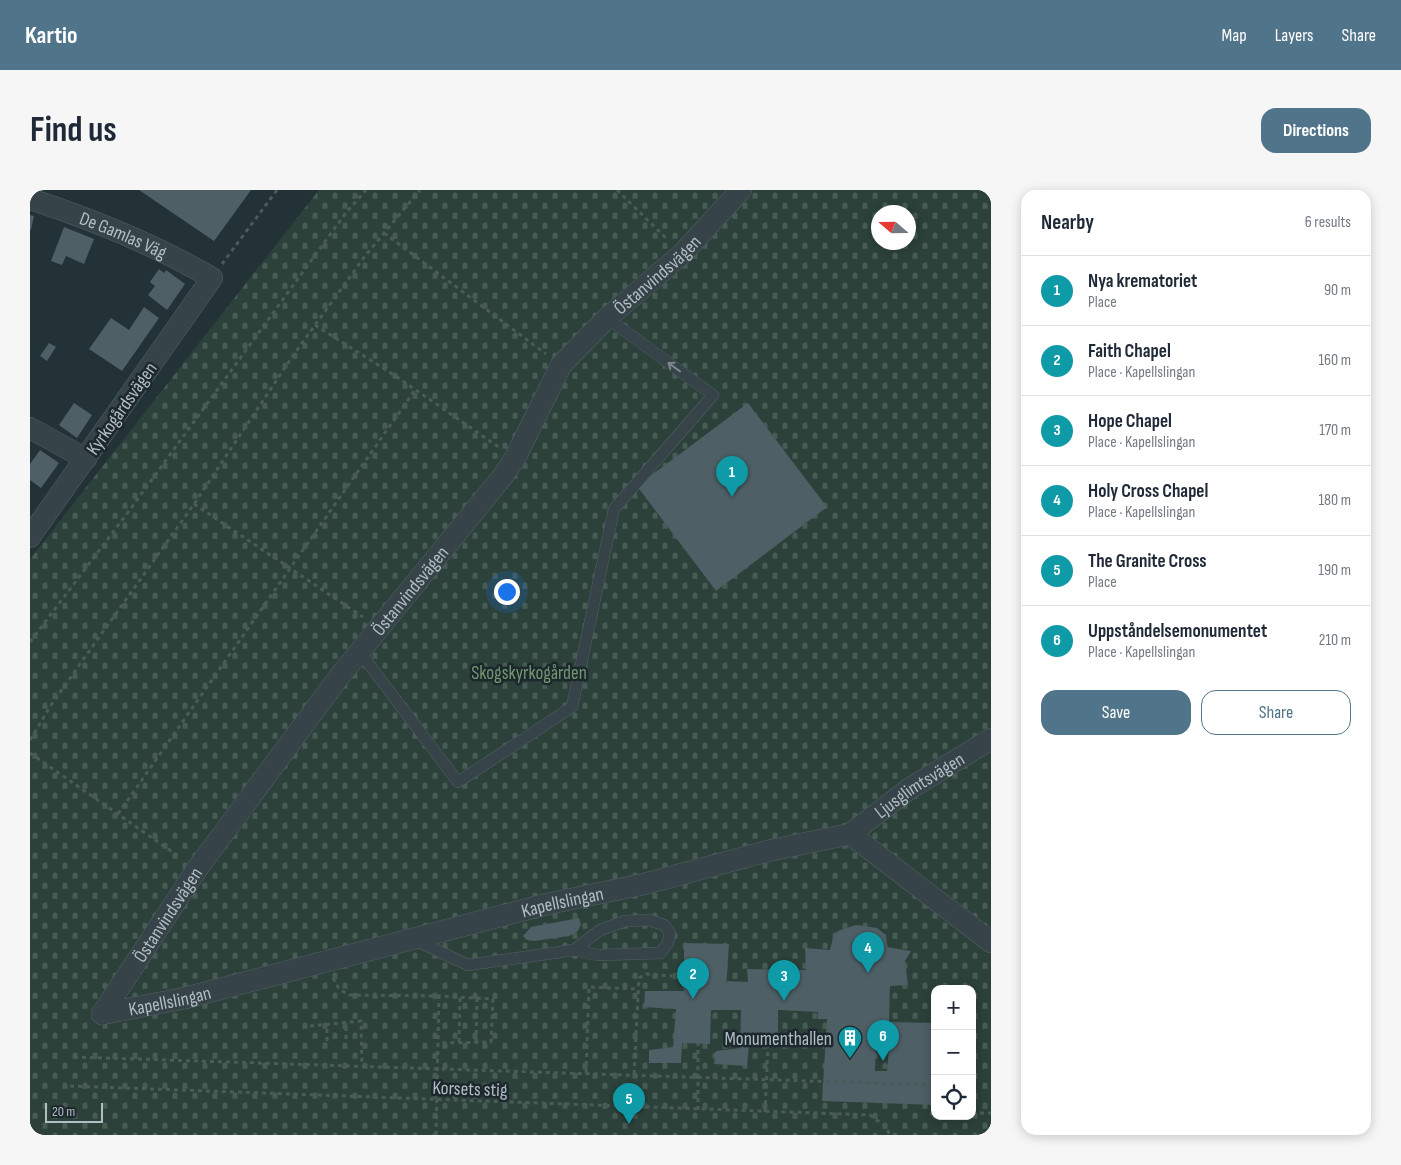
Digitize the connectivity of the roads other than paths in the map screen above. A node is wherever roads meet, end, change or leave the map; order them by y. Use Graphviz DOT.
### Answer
graph roads {
  1 [pos="741,190"];
  2 [pos="30,199"];
  3 [pos="212,278"];
  4 [pos="607,318"];
  5 [pos="30,428"];
  6 [pos="86,459"];
  7 [pos="30,538"];
  8 [pos="359,651"];
  9 [pos="991,739"];
  10 [pos="850,834"];
  11 [pos="411,938"];
  12 [pos="991,942"];
  13 [pos="574,950"];
  14 [pos="102,1014"];
  1 -- 4 [label="street, Östanvindsvägen"];
  2 -- 3 [label="street, De Gamlas Väg"];
  3 -- 6 [label="street, Kyrkogårdsvägen"];
  4 -- 8 [label="street, Östanvindsvägen"];
  8 -- 4 [label="lane, one-way"];
  5 -- 6 [label="street"];
  6 -- 7 [label="street, Kyrkogårdsvägen"];
  8 -- 14 [label="street, Östanvindsvägen"];
  9 -- 10 [label="street, Ljusglimtsvägen"];
  10 -- 11 [label="street, Kapellslingan"];
  10 -- 12 [label="street"];
  11 -- 13 [label="lane"];
  11 -- 14 [label="street, Kapellslingan"];
  13 -- 13 [label="lane"];
}
